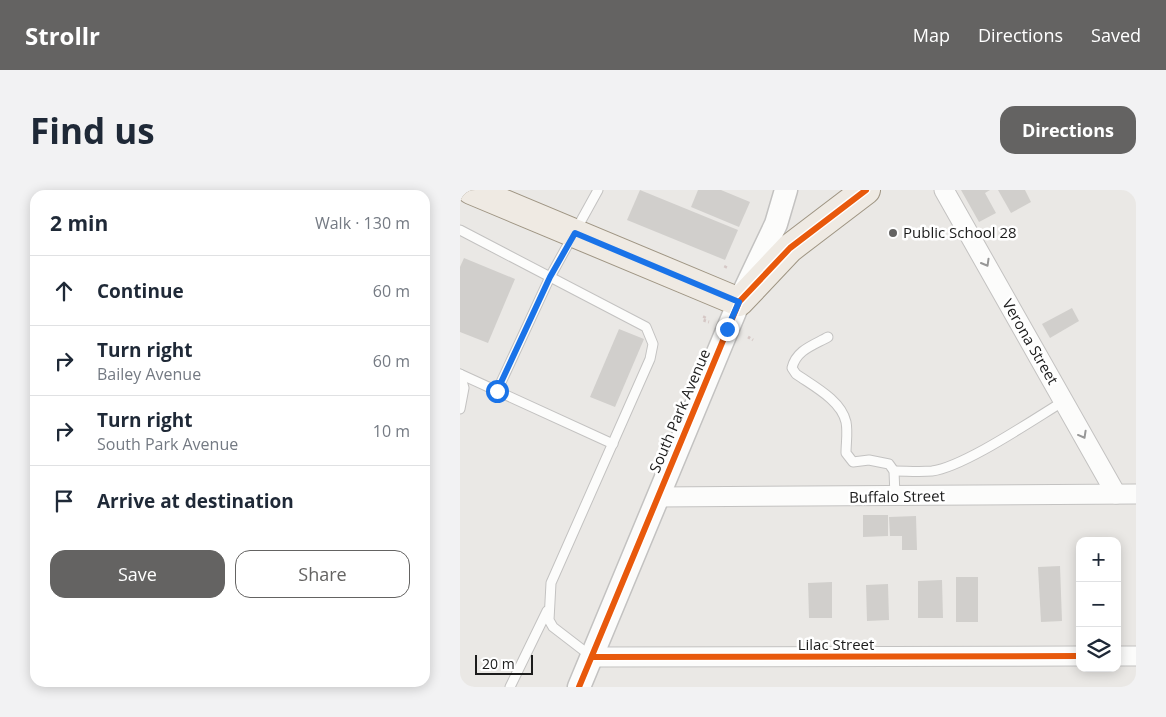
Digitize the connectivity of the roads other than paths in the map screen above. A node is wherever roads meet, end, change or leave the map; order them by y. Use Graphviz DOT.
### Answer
graph roads {
  1 [pos="472,190"];
  2 [pos="598,190"];
  3 [pos="786,190"];
  4 [pos="866,190"];
  5 [pos="944,190"];
  6 [pos="460,230"];
  7 [pos="575,233"];
  8 [pos="550,277"];
  9 [pos="739,302"];
  10 [pos="828,338"];
  11 [pos="460,374"];
  12 [pos="497,391"];
  13 [pos="1064,402"];
  14 [pos="460,410"];
  15 [pos="613,444"];
  16 [pos="894,471"];
  17 [pos="1116,494"];
  18 [pos="1136,494"];
  19 [pos="895,496"];
  20 [pos="657,498"];
  21 [pos="549,608"];
  22 [pos="1076,656"];
  23 [pos="1121,656"];
  24 [pos="1136,656"];
  25 [pos="592,658"];
  26 [pos="510,687"];
  27 [pos="579,687"];
  1 -- 7 [label="main road"];
  2 -- 7 [label="lane"];
  3 -- 9 [label="street"];
  4 -- 9 [label="main road, South Park Avenue"];
  5 -- 13 [label="street, Verona Street, one-way"];
  6 -- 8 [label="lane"];
  7 -- 8 [label="lane"];
  7 -- 9 [label="main road"];
  8 -- 12 [label="lane"];
  8 -- 15 [label="lane"];
  9 -- 20 [label="street, South Park Avenue"];
  10 -- 16 [label="lane"];
  11 -- 12 [label="lane"];
  11 -- 14 [label="lane"];
  12 -- 15 [label="lane"];
  13 -- 16 [label="lane"];
  13 -- 17 [label="street, Verona Street, one-way"];
  15 -- 21 [label="lane"];
  16 -- 19 [label="lane"];
  17 -- 18 [label="street, Buffalo Street"];
  17 -- 19 [label="street, Buffalo Street"];
  19 -- 20 [label="street, Buffalo Street"];
  20 -- 25 [label="street, South Park Avenue"];
  21 -- 25 [label="lane"];
  21 -- 26 [label="lane"];
  22 -- 25 [label="street, Lilac Street"];
  23 -- 24 [label="street"];
  25 -- 27 [label="street, South Park Avenue"];
}
